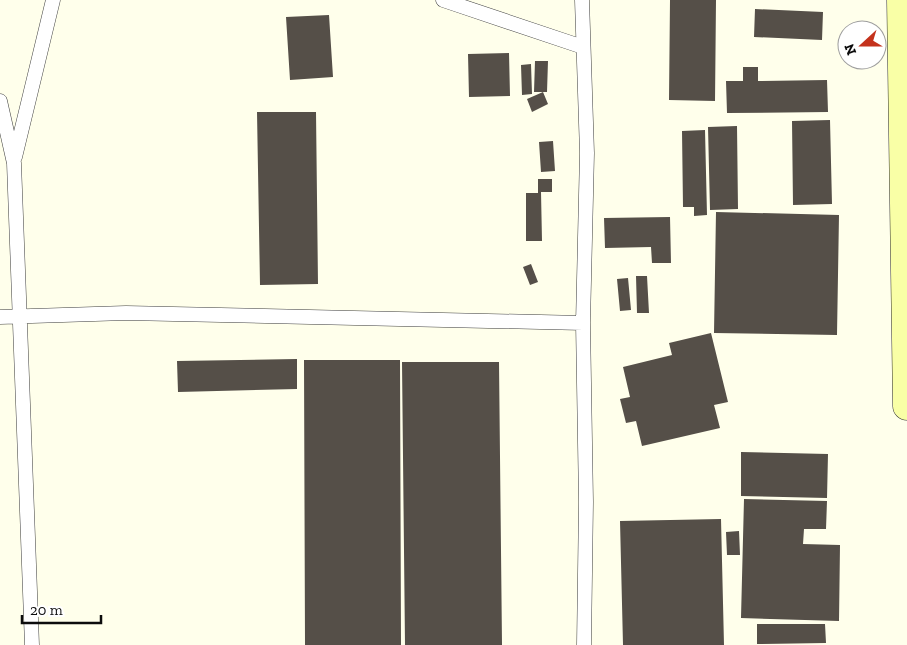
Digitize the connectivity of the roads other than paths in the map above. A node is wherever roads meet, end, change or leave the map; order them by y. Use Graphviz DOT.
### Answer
graph roads {
  1 [pos="53,0"];
  2 [pos="442,0"];
  3 [pos="582,0"];
  4 [pos="901,0"];
  5 [pos="583,47"];
  6 [pos="0,101"];
  7 [pos="14,163"];
  8 [pos="20,316"];
  9 [pos="0,317"];
  10 [pos="583,323"];
  11 [pos="907,406"];
  12 [pos="32,645"];
  13 [pos="584,645"];
  1 -- 7 [label="lane"];
  2 -- 5 [label="lane"];
  3 -- 5 [label="lane"];
  4 -- 11 [label="main road"];
  5 -- 10 [label="lane"];
  6 -- 7 [label="lane"];
  7 -- 8 [label="lane"];
  8 -- 9 [label="lane"];
  8 -- 10 [label="lane"];
  8 -- 12 [label="lane"];
  10 -- 13 [label="lane"];
}
